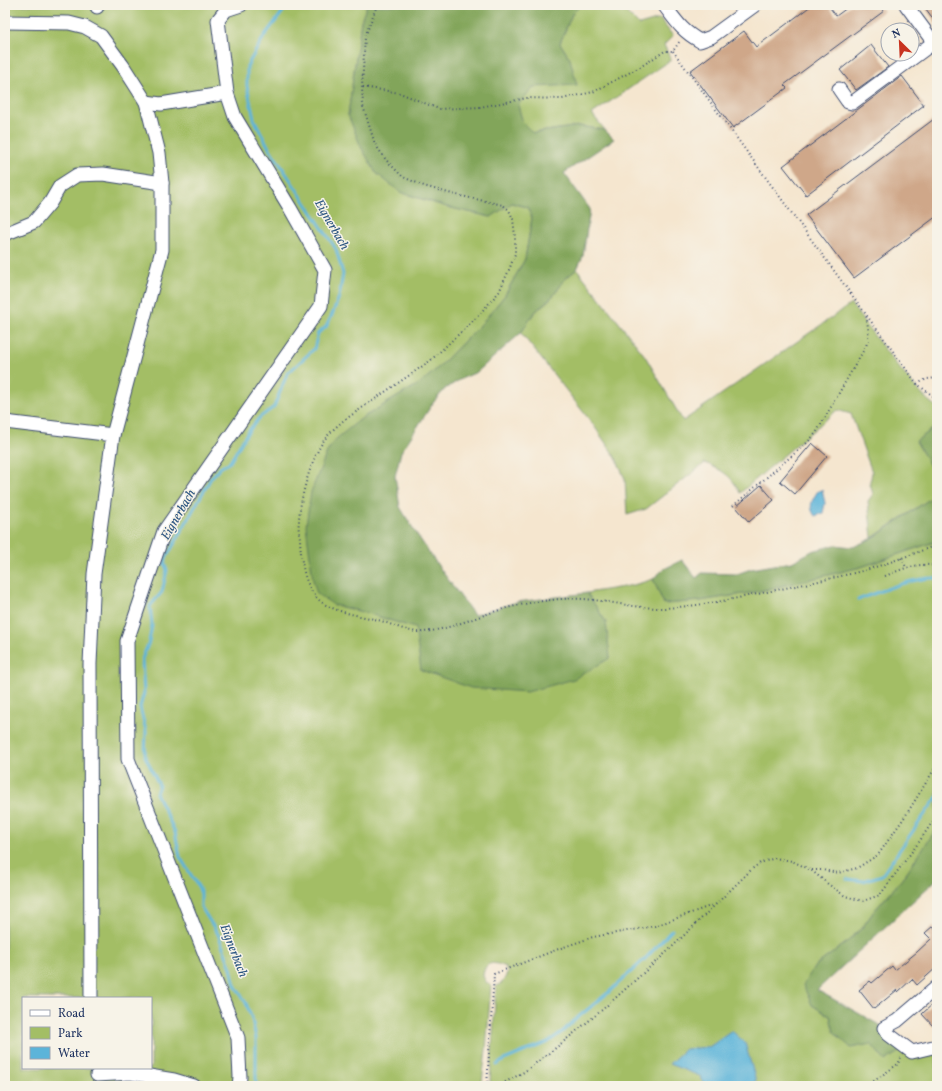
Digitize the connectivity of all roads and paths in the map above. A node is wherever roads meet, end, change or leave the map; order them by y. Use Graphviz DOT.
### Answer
graph roads {
  1 [pos="241,5"];
  2 [pos="377,5"];
  3 [pos="664,5"];
  4 [pos="755,5"];
  5 [pos="906,5"];
  6 [pos="5,22"];
  7 [pos="680,40"];
  8 [pos="935,45"];
  9 [pos="673,51"];
  10 [pos="362,87"];
  11 [pos="839,89"];
  12 [pos="227,93"];
  13 [pos="146,102"];
  14 [pos="162,183"];
  15 [pos="5,234"];
  16 [pos="865,314"];
  17 [pos="937,378"];
  18 [pos="917,384"];
  19 [pos="937,399"];
  20 [pos="5,422"];
  21 [pos="112,435"];
  22 [pos="733,506"];
  23 [pos="937,545"];
  24 [pos="902,558"];
  25 [pos="937,566"];
  26 [pos="906,567"];
  27 [pos="885,576"];
  28 [pos="937,765"];
  29 [pos="937,814"];
  30 [pos="811,870"];
  31 [pos="715,904"];
  32 [pos="937,986"];
  33 [pos="91,997"];
  34 [pos="937,1046"];
  35 [pos="898,1064"];
  36 [pos="97,1076"];
  37 [pos="194,1086"];
  38 [pos="239,1086"];
  39 [pos="487,1086"];
  40 [pos="498,1086"];
  41 [pos="867,1086"];
  1 -- 12 [label="street"];
  2 -- 10 [label="path"];
  3 -- 4 [label="street"];
  5 -- 8 [label="street"];
  6 -- 13 [label="street"];
  7 -- 9 [label="path"];
  8 -- 11 [label="street"];
  9 -- 10 [label="path"];
  9 -- 16 [label="path"];
  10 -- 24 [label="path"];
  12 -- 13 [label="street"];
  12 -- 38 [label="street"];
  13 -- 14 [label="street"];
  14 -- 15 [label="street"];
  14 -- 21 [label="street"];
  16 -- 18 [label="path"];
  16 -- 22 [label="path"];
  17 -- 18 [label="path"];
  18 -- 19 [label="path"];
  20 -- 21 [label="street"];
  21 -- 33 [label="street"];
  23 -- 24 [label="path"];
  24 -- 26 [label="path"];
  25 -- 26 [label="path"];
  26 -- 27 [label="path"];
  28 -- 30 [label="path"];
  29 -- 30 [label="path"];
  30 -- 31 [label="path"];
  31 -- 39 [label="path"];
  31 -- 40 [label="path"];
  32 -- 34 [label="street"];
  35 -- 41 [label="path"];
  36 -- 37 [label="street"];
}
